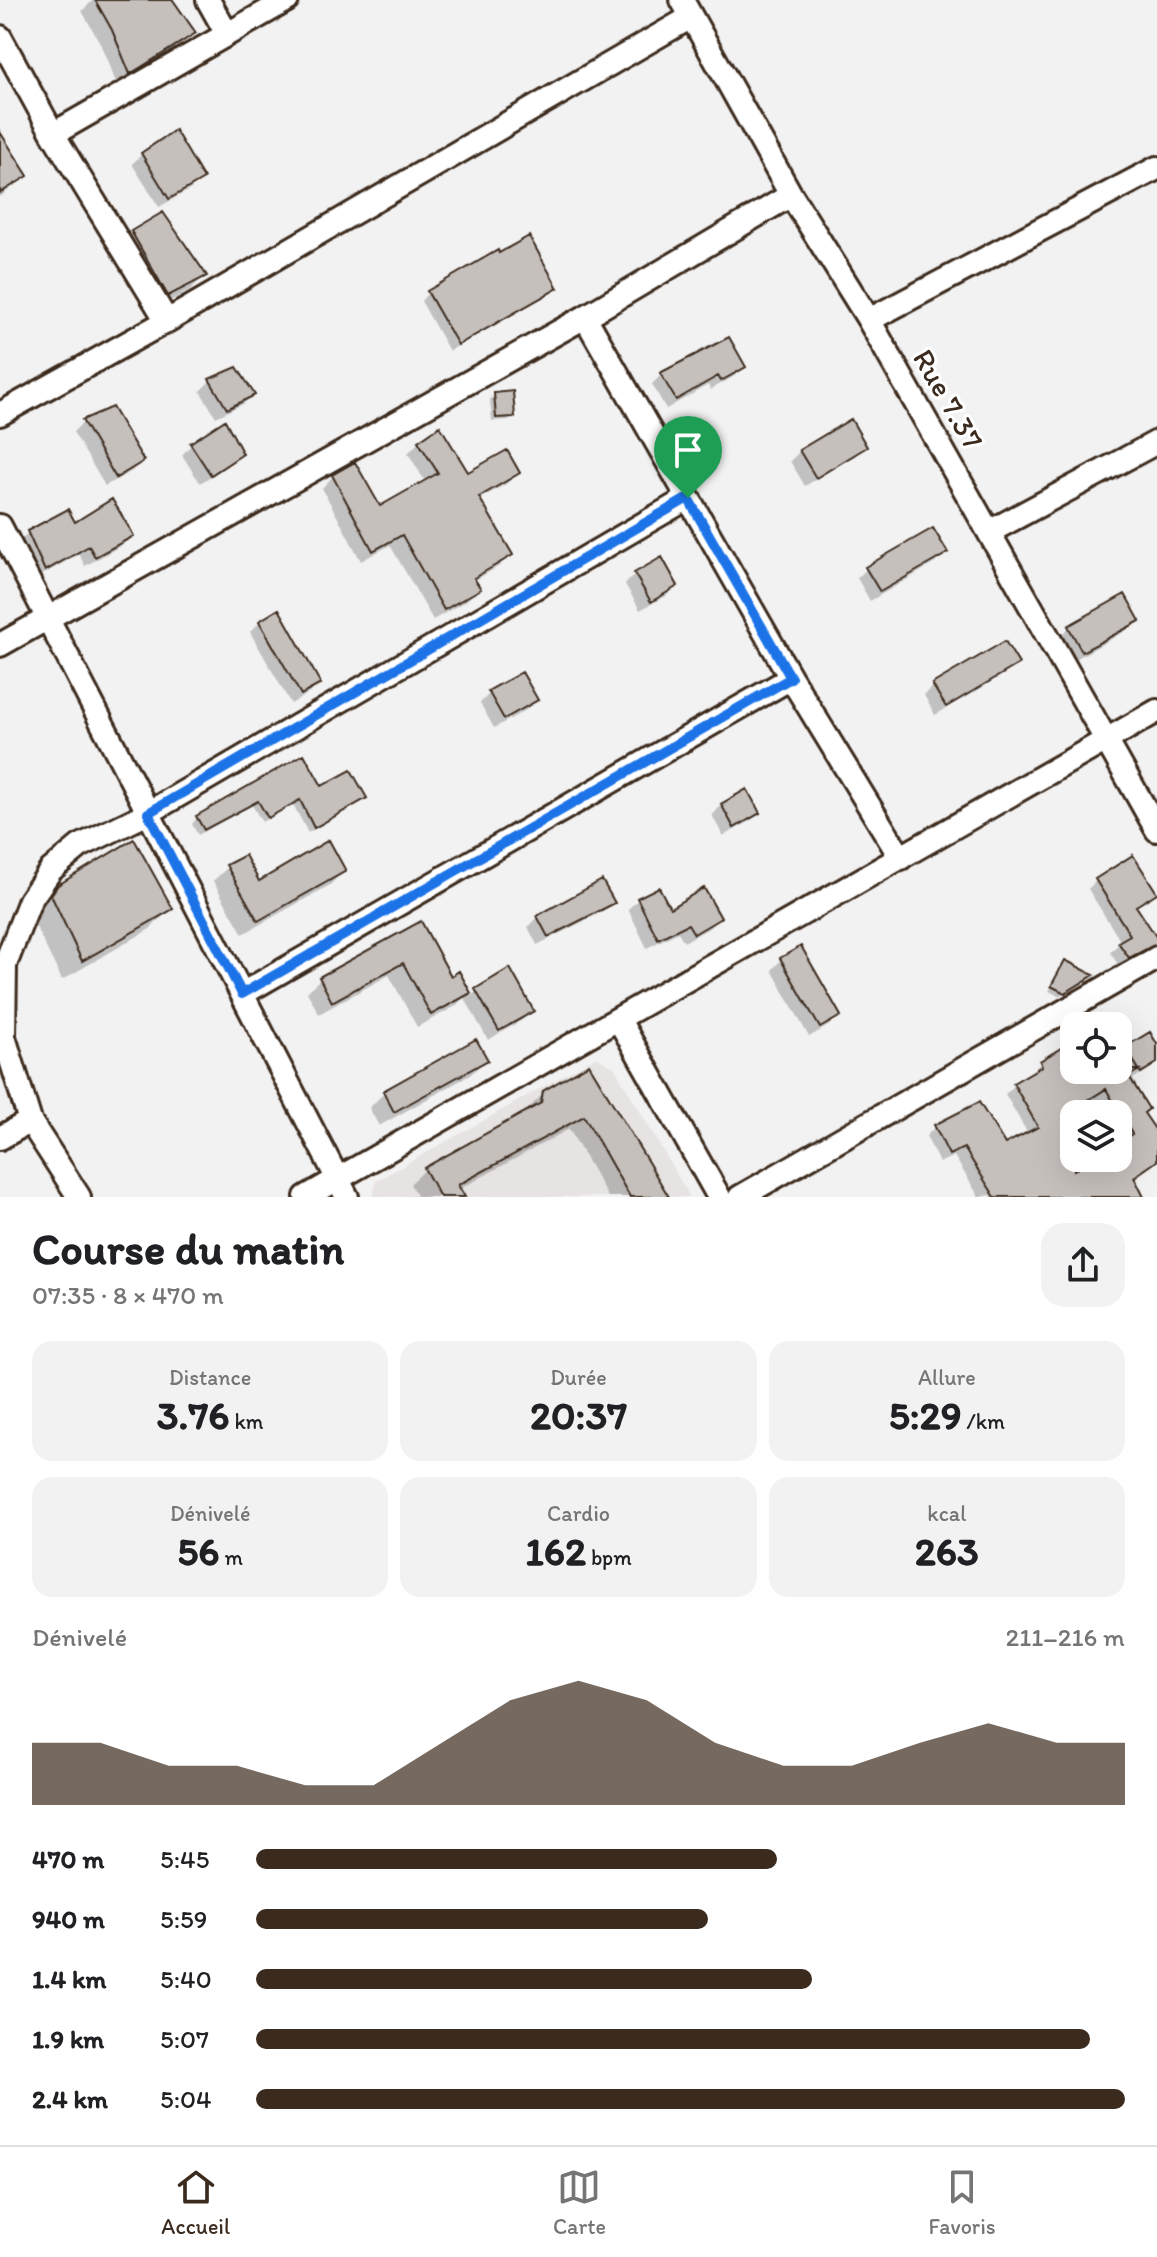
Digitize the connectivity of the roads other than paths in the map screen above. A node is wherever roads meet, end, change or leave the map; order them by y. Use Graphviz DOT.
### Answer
graph roads {
  1 [pos="208,0"];
  2 [pos="287,0"];
  3 [pos="687,9"];
  4 [pos="227,34"];
  5 [pos="0,37"];
  6 [pos="53,134"];
  7 [pos="1157,168"];
  8 [pos="791,195"];
  9 [pos="585,317"];
  10 [pos="869,320"];
  11 [pos="167,321"];
  12 [pos="0,414"];
  13 [pos="1157,442"];
  14 [pos="688,498"];
  15 [pos="0,526"];
  16 [pos="989,532"];
  17 [pos="49,619"];
  18 [pos="0,645"];
  19 [pos="791,678"];
  20 [pos="1157,711"];
  21 [pos="1107,740"];
  22 [pos="148,813"];
  23 [pos="1157,830"];
  24 [pos="901,858"];
  25 [pos="1157,958"];
  26 [pos="242,994"];
  27 [pos="619,1020"];
  28 [pos="30,1121"];
  29 [pos="0,1138"];
  30 [pos="343,1189"];
  31 [pos="79,1197"];
  32 [pos="306,1197"];
  33 [pos="719,1197"];
  34 [pos="740,1197"];
  1 -- 4 [label="street"];
  2 -- 4 [label="street"];
  3 -- 8 [label="street, Rue 7.37"];
  3 -- 11 [label="street"];
  4 -- 6 [label="street"];
  5 -- 6 [label="street"];
  6 -- 11 [label="street"];
  7 -- 10 [label="street"];
  8 -- 9 [label="street"];
  8 -- 10 [label="street, Rue 7.37"];
  9 -- 14 [label="street"];
  9 -- 17 [label="street"];
  10 -- 16 [label="street, Rue 7.37"];
  11 -- 12 [label="street"];
  13 -- 16 [label="street"];
  14 -- 19 [label="street"];
  14 -- 22 [label="street"];
  15 -- 17 [label="street"];
  16 -- 21 [label="street, Rue 7.37"];
  17 -- 18 [label="street"];
  17 -- 22 [label="street"];
  19 -- 24 [label="street"];
  19 -- 26 [label="street"];
  20 -- 21 [label="street"];
  21 -- 23 [label="street, Rue 7.37"];
  21 -- 24 [label="street"];
  22 -- 26 [label="street"];
  22 -- 28 [label="street"];
  24 -- 27 [label="street"];
  25 -- 34 [label="street"];
  26 -- 30 [label="street"];
  27 -- 30 [label="street"];
  27 -- 33 [label="street"];
  28 -- 29 [label="street"];
  28 -- 31 [label="street"];
  30 -- 32 [label="street"];
}
